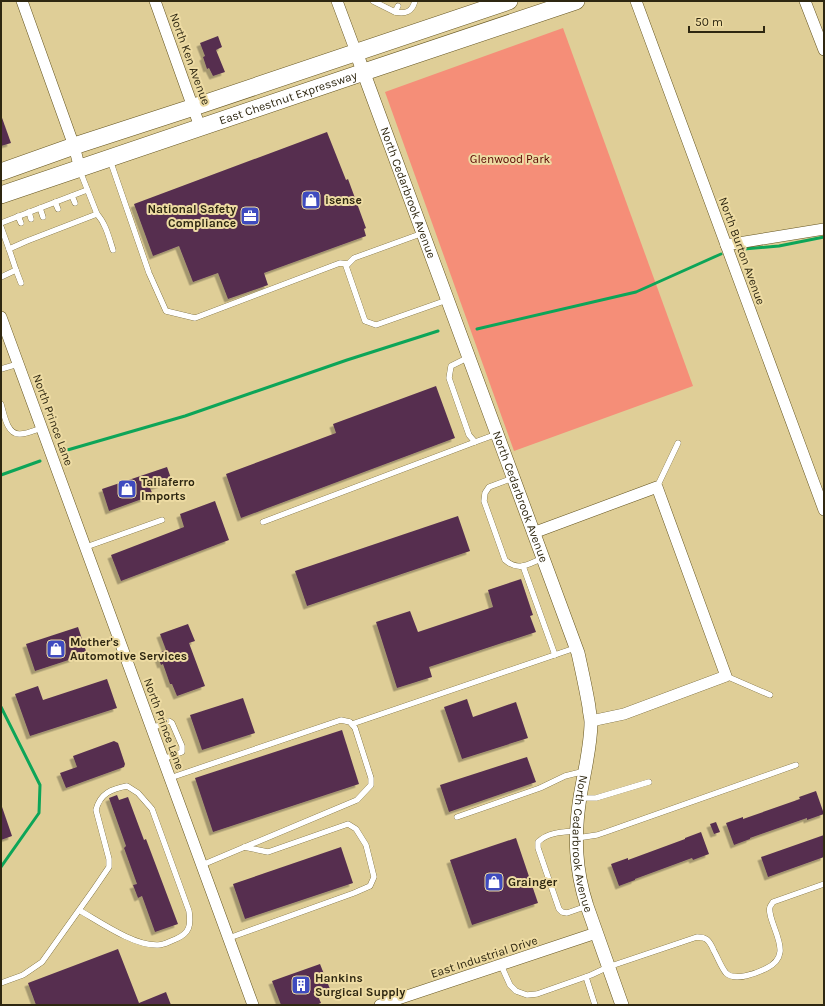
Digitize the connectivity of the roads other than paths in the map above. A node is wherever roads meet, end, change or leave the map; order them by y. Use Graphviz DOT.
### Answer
graph roads {
  1 [pos="22,1"];
  2 [pos="155,1"];
  3 [pos="337,1"];
  4 [pos="373,1"];
  5 [pos="415,1"];
  6 [pos="576,1"];
  7 [pos="636,1"];
  8 [pos="805,1"];
  9 [pos="502,2"];
  10 [pos="382,3"];
  11 [pos="398,6"];
  12 [pos="395,12"];
  13 [pos="824,50"];
  14 [pos="356,52"];
  15 [pos="364,72"];
  16 [pos="194,107"];
  17 [pos="200,127"];
  18 [pos="74,146"];
  19 [pos="109,158"];
  20 [pos="80,168"];
  21 [pos="1,172"];
  22 [pos="87,190"];
  23 [pos="1,195"];
  24 [pos="72,196"];
  25 [pos="56,202"];
  26 [pos="75,203"];
  27 [pos="40,208"];
  28 [pos="58,209"];
  29 [pos="29,212"];
  30 [pos="78,214"];
  31 [pos="97,214"];
  32 [pos="18,216"];
  33 [pos="43,217"];
  34 [pos="32,219"];
  35 [pos="62,220"];
  36 [pos="81,220"];
  37 [pos="1,223"];
  38 [pos="21,223"];
  39 [pos="46,226"];
  40 [pos="1,227"];
  41 [pos="64,227"];
  42 [pos="824,229"];
  43 [pos="35,230"];
  44 [pos="48,233"];
  45 [pos="423,233"];
  46 [pos="25,234"];
  47 [pos="37,237"];
  48 [pos="27,241"];
  49 [pos="726,245"];
  50 [pos="9,249"];
  51 [pos="113,250"];
  52 [pos="348,264"];
  53 [pos="16,270"];
  54 [pos="1,277"];
  55 [pos="21,284"];
  56 [pos="448,300"];
  57 [pos="1,317"];
  58 [pos="469,357"];
  59 [pos="18,364"];
  60 [pos="1,369"];
  61 [pos="1,404"];
  62 [pos="42,428"];
  63 [pos="497,434"];
  64 [pos="475,442"];
  65 [pos="678,443"];
  66 [pos="513,478"];
  67 [pos="657,487"];
  68 [pos="824,510"];
  69 [pos="162,520"];
  70 [pos="263,522"];
  71 [pos="533,533"];
  72 [pos="86,547"];
  73 [pos="543,558"];
  74 [pos="523,566"];
  75 [pos="576,648"];
  76 [pos="555,655"];
  77 [pos="726,676"];
  78 [pos="770,695"];
  79 [pos="591,722"];
  80 [pos="352,724"];
  81 [pos="152,728"];
  82 [pos="163,759"];
  83 [pos="796,765"];
  84 [pos="585,771"];
  85 [pos="170,778"];
  86 [pos="649,782"];
  87 [pos="580,798"];
  88 [pos="456,817"];
  89 [pos="576,834"];
  90 [pos="244,847"];
  91 [pos="202,865"];
  92 [pos="824,884"];
  93 [pos="587,906"];
  94 [pos="79,910"];
  95 [pos="596,933"];
  96 [pos="229,938"];
  97 [pos="501,965"];
  98 [pos="608,967"];
  99 [pos="586,977"];
  100 [pos="1,983"];
  101 [pos="400,1002"];
  102 [pos="253,1005"];
  103 [pos="380,1005"];
  104 [pos="596,1005"];
  105 [pos="622,1005"];
  1 -- 18 [label="street"];
  2 -- 16 [label="street, North Ken Avenue"];
  3 -- 14 [label="street, North Cedarbrook Avenue"];
  4 -- 10 [label="lane"];
  5 -- 12 [label="lane"];
  6 -- 15 [label="main road, East Chestnut Expressway"];
  7 -- 49 [label="street, North Burton Avenue"];
  8 -- 13 [label="street"];
  9 -- 14 [label="main road, East Chestnut Expressway"];
  10 -- 12 [label="lane"];
  11 -- 12 [label="lane"];
  14 -- 15 [label="street, North Cedarbrook Avenue"];
  14 -- 16 [label="main road, East Chestnut Expressway"];
  15 -- 17 [label="main road, East Chestnut Expressway"];
  15 -- 45 [label="street, North Cedarbrook Avenue"];
  16 -- 17 [label="street, North Ken Avenue"];
  16 -- 18 [label="main road, East Chestnut Expressway"];
  17 -- 19 [label="main road, East Chestnut Expressway"];
  18 -- 20 [label="street"];
  18 -- 21 [label="main road, East Chestnut Expressway"];
  19 -- 20 [label="main road, East Chestnut Expressway"];
  19 -- 52 [label="lane"];
  20 -- 22 [label="lane"];
  20 -- 23 [label="main road, East Chestnut Expressway"];
  22 -- 24 [label="lane"];
  22 -- 31 [label="lane"];
  24 -- 25 [label="lane"];
  24 -- 26 [label="lane"];
  25 -- 27 [label="lane"];
  25 -- 28 [label="lane"];
  27 -- 29 [label="lane"];
  27 -- 33 [label="lane"];
  29 -- 32 [label="lane"];
  29 -- 34 [label="lane"];
  30 -- 36 [label="lane"];
  31 -- 36 [label="lane"];
  31 -- 51 [label="lane"];
  32 -- 37 [label="lane"];
  32 -- 38 [label="lane"];
  35 -- 41 [label="lane"];
  36 -- 41 [label="lane"];
  39 -- 44 [label="lane"];
  40 -- 50 [label="lane"];
  41 -- 44 [label="lane"];
  42 -- 49 [label="street"];
  43 -- 47 [label="lane"];
  44 -- 47 [label="lane"];
  45 -- 52 [label="lane"];
  45 -- 56 [label="street, North Cedarbrook Avenue"];
  46 -- 48 [label="lane"];
  47 -- 48 [label="lane"];
  48 -- 50 [label="lane"];
  49 -- 68 [label="street, North Burton Avenue"];
  50 -- 53 [label="lane"];
  52 -- 56 [label="lane"];
  53 -- 54 [label="lane"];
  53 -- 55 [label="lane"];
  56 -- 58 [label="street, North Cedarbrook Avenue"];
  57 -- 59 [label="street, North Prince Lane"];
  58 -- 63 [label="street, North Cedarbrook Avenue"];
  58 -- 64 [label="lane"];
  59 -- 60 [label="lane"];
  59 -- 62 [label="street, North Prince Lane"];
  61 -- 62 [label="lane"];
  62 -- 72 [label="street, North Prince Lane"];
  63 -- 64 [label="lane"];
  63 -- 66 [label="street, North Cedarbrook Avenue"];
  64 -- 70 [label="lane"];
  65 -- 67 [label="lane"];
  66 -- 71 [label="street, North Cedarbrook Avenue"];
  66 -- 74 [label="lane"];
  67 -- 71 [label="street"];
  67 -- 77 [label="street"];
  69 -- 72 [label="lane"];
  71 -- 73 [label="street, North Cedarbrook Avenue"];
  72 -- 81 [label="street, North Prince Lane"];
  73 -- 74 [label="lane"];
  73 -- 75 [label="street, North Cedarbrook Avenue"];
  74 -- 76 [label="lane"];
  75 -- 76 [label="lane"];
  75 -- 79 [label="street, North Cedarbrook Avenue"];
  76 -- 80 [label="lane"];
  77 -- 78 [label="lane"];
  77 -- 79 [label="street"];
  79 -- 84 [label="street, North Cedarbrook Avenue"];
  80 -- 85 [label="lane"];
  80 -- 90 [label="lane"];
  81 -- 82 [label="street, North Prince Lane"];
  81 -- 82 [label="lane"];
  82 -- 85 [label="street, North Prince Lane"];
  83 -- 89 [label="lane"];
  84 -- 87 [label="street, North Cedarbrook Avenue"];
  84 -- 88 [label="lane"];
  85 -- 91 [label="street, North Prince Lane"];
  86 -- 87 [label="lane"];
  87 -- 89 [label="street, North Cedarbrook Avenue"];
  89 -- 93 [label="street, North Cedarbrook Avenue"];
  89 -- 93 [label="lane"];
  90 -- 91 [label="lane"];
  90 -- 96 [label="lane"];
  91 -- 96 [label="street, North Prince Lane"];
  92 -- 98 [label="lane"];
  93 -- 95 [label="street, North Cedarbrook Avenue"];
  94 -- 94 [label="lane"];
  94 -- 100 [label="lane"];
  95 -- 97 [label="street, East Industrial Drive"];
  95 -- 98 [label="street, North Cedarbrook Avenue"];
  96 -- 102 [label="street, North Prince Lane"];
  97 -- 99 [label="lane"];
  97 -- 101 [label="street, East Industrial Drive"];
  98 -- 99 [label="lane"];
  98 -- 105 [label="street, North Cedarbrook Avenue"];
  99 -- 104 [label="lane"];
  101 -- 103 [label="street, East Industrial Drive"];
}
